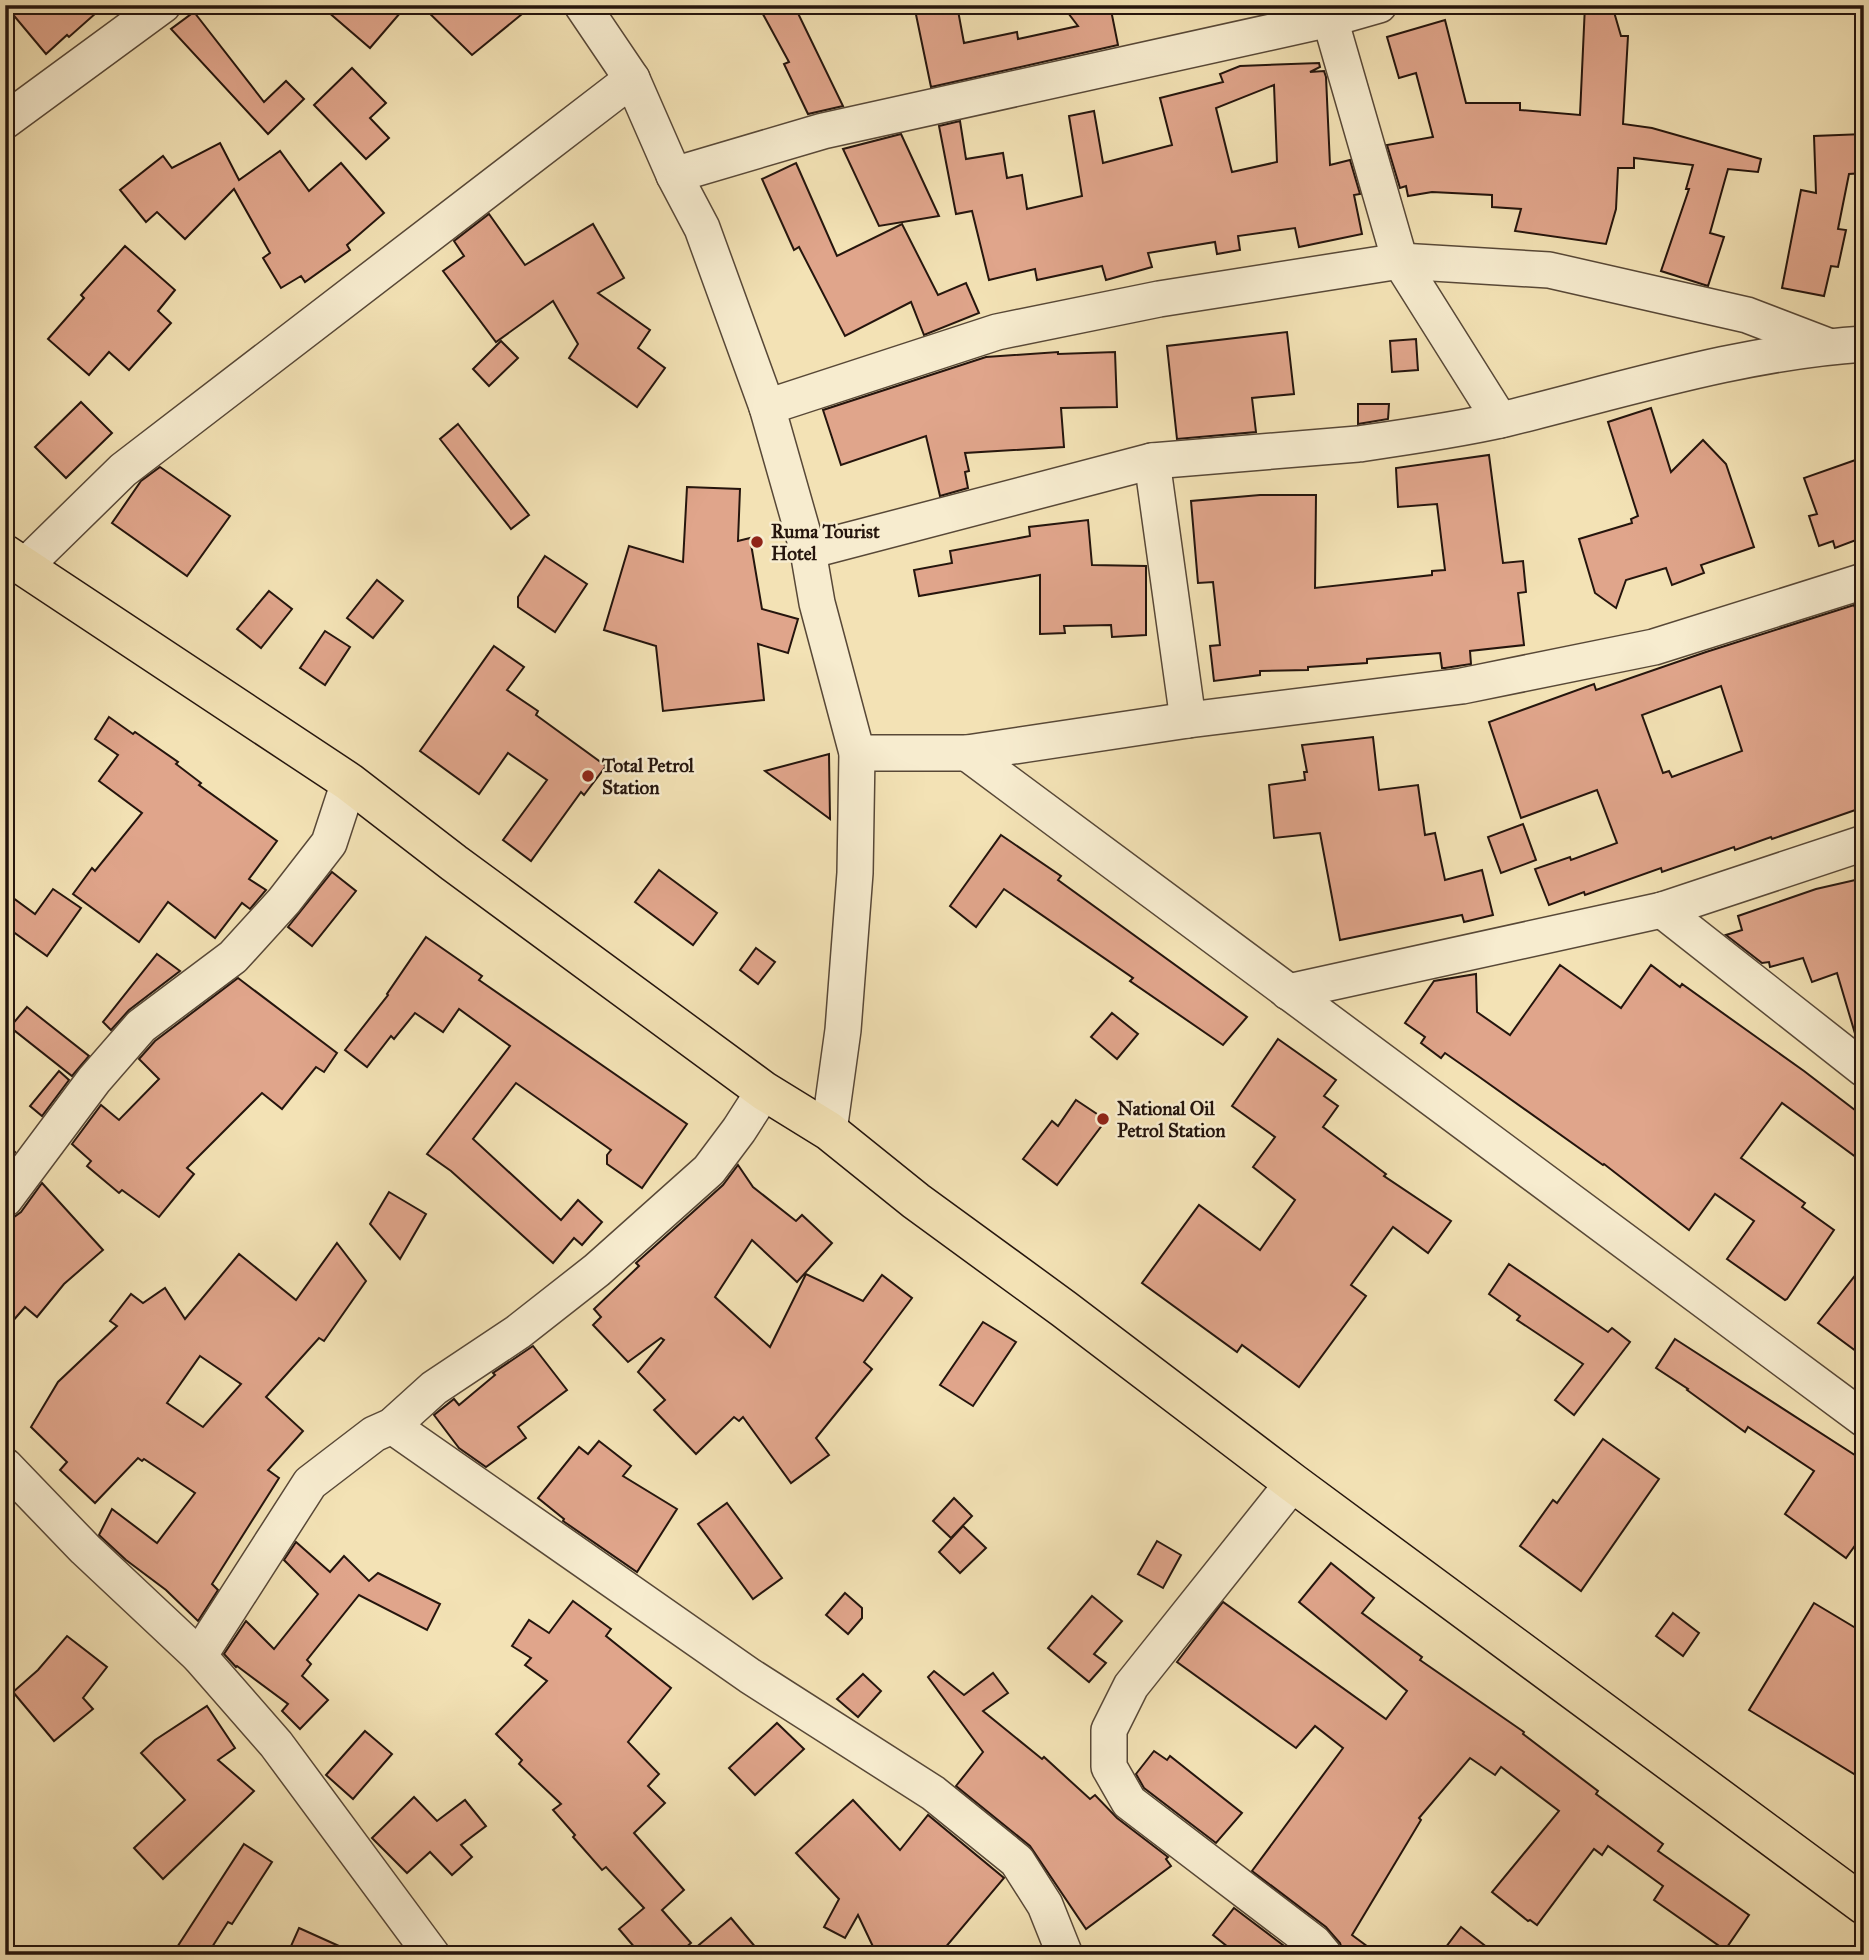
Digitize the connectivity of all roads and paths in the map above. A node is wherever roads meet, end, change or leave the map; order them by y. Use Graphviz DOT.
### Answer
graph roads {
  1 [pos="163,5"];
  2 [pos="582,5"];
  3 [pos="1379,5"];
  4 [pos="1330,19"];
  5 [pos="632,79"];
  6 [pos="5,121"];
  7 [pos="674,175"];
  8 [pos="1400,261"];
  9 [pos="1864,344"];
  10 [pos="1828,346"];
  11 [pos="767,407"];
  12 [pos="1500,420"];
  13 [pos="1152,461"];
  14 [pos="808,551"];
  15 [pos="15,560"];
  16 [pos="1864,582"];
  17 [pos="1188,720"];
  18 [pos="857,753"];
  19 [pos="967,753"];
  20 [pos="349,782"];
  21 [pos="1864,843"];
  22 [pos="1662,909"];
  23 [pos="1288,992"];
  24 [pos="1864,1069"];
  25 [pos="764,1091"];
  26 [pos="829,1131"];
  27 [pos="5,1199"];
  28 [pos="1864,1419"];
  29 [pos="392,1426"];
  30 [pos="5,1466"];
  31 [pos="1293,1483"];
  32 [pos="199,1656"];
  33 [pos="1864,1905"];
  34 [pos="432,1955"];
  35 [pos="1065,1955"];
  36 [pos="1324,1955"];
  1 -- 6 [label="street"];
  2 -- 5 [label="street"];
  3 -- 4 [label="street"];
  4 -- 7 [label="street"];
  4 -- 8 [label="street"];
  5 -- 7 [label="street"];
  5 -- 15 [label="street"];
  7 -- 11 [label="street"];
  8 -- 10 [label="street"];
  8 -- 11 [label="street"];
  8 -- 12 [label="street"];
  9 -- 10 [label="street"];
  10 -- 12 [label="street"];
  11 -- 14 [label="street"];
  12 -- 13 [label="street"];
  13 -- 14 [label="street"];
  13 -- 17 [label="street"];
  14 -- 18 [label="street"];
  15 -- 20 [label="highway"];
  16 -- 17 [label="street"];
  17 -- 19 [label="street"];
  18 -- 19 [label="street"];
  18 -- 26 [label="street"];
  19 -- 23 [label="street"];
  20 -- 25 [label="highway"];
  20 -- 27 [label="street"];
  21 -- 22 [label="street"];
  22 -- 23 [label="street"];
  22 -- 24 [label="street"];
  23 -- 28 [label="street"];
  25 -- 26 [label="highway"];
  25 -- 29 [label="street"];
  26 -- 31 [label="highway"];
  29 -- 32 [label="street"];
  29 -- 35 [label="street"];
  30 -- 32 [label="street"];
  31 -- 33 [label="highway"];
  31 -- 36 [label="street"];
  32 -- 34 [label="street"];
}
